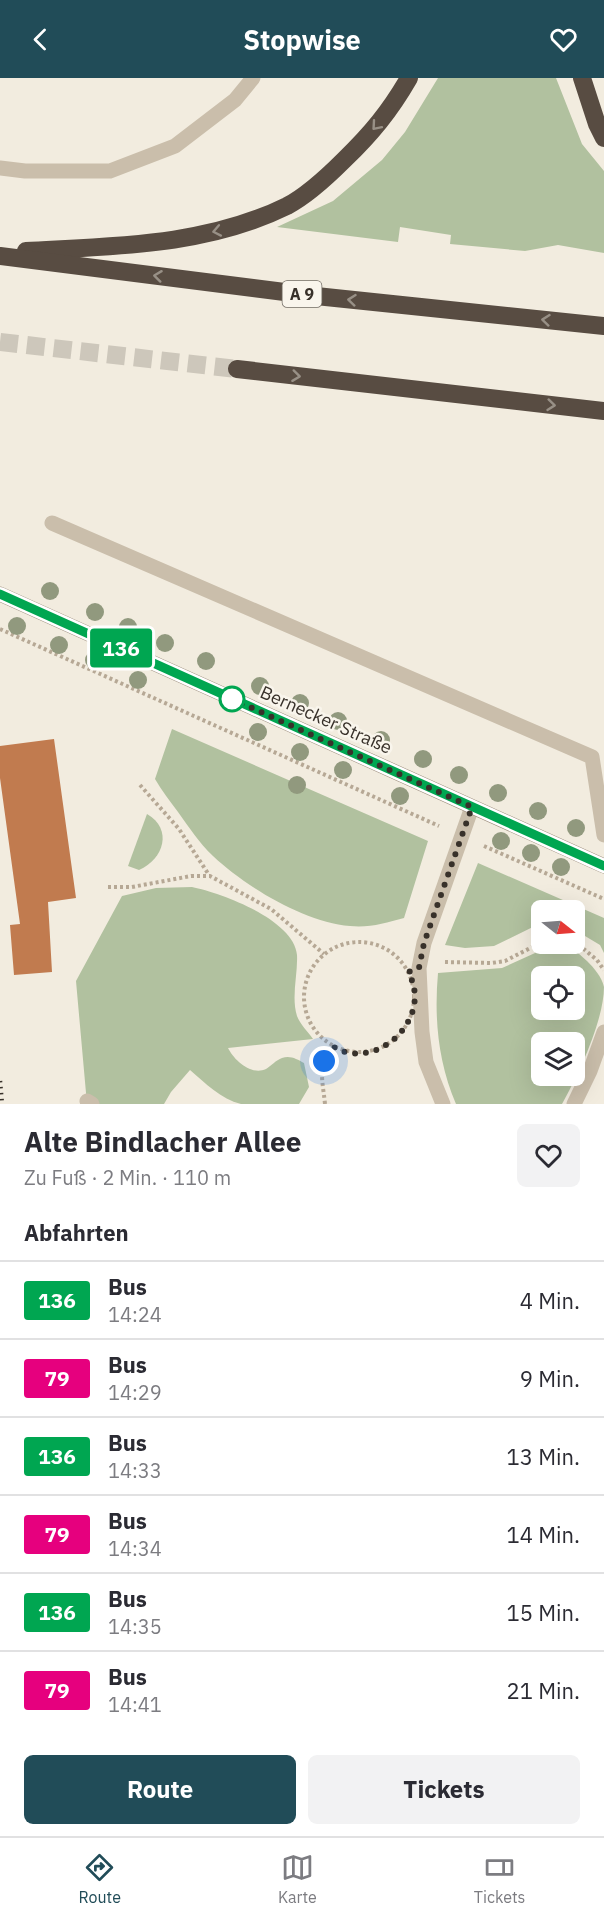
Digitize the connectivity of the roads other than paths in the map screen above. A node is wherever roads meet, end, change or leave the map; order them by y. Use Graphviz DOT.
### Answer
graph roads {
  1 [pos="253,78"];
  2 [pos="409,78"];
  3 [pos="582,78"];
  4 [pos="604,138"];
  5 [pos="0,168"];
  6 [pos="0,254"];
  7 [pos="604,326"];
  8 [pos="237,369"];
  9 [pos="604,411"];
  10 [pos="52,523"];
  11 [pos="0,594"];
  12 [pos="472,807"];
  13 [pos="604,835"];
  14 [pos="604,866"];
  15 [pos="604,1032"];
  16 [pos="443,1104"];
  17 [pos="574,1104"];
  1 -- 5 [label="street"];
  2 -- 6 [label="highway, one-way"];
  3 -- 4 [label="highway"];
  7 -- 6 [label="highway, A 9, one-way"];
  8 -- 9 [label="highway, one-way"];
  10 -- 13 [label="street"];
  11 -- 12 [label="street, Bernecker Straße"];
  12 -- 14 [label="street, Bernecker Straße"];
  12 -- 16 [label="street"];
  15 -- 17 [label="street"];
}
